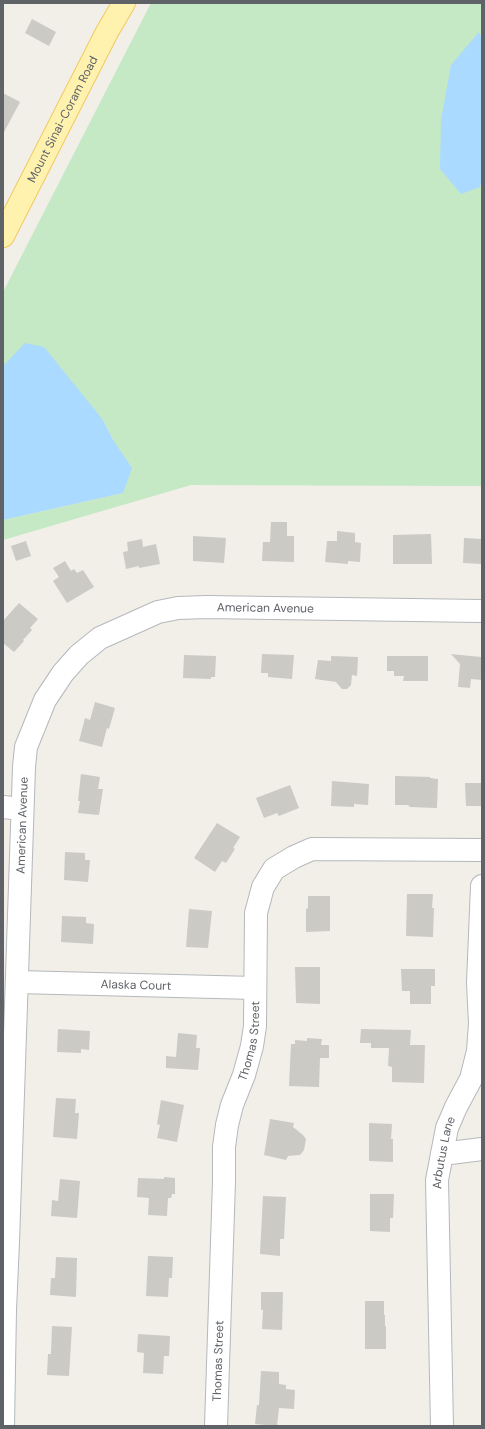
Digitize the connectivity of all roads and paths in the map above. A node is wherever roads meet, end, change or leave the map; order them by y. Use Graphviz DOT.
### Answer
graph roads {
  1 [pos="124,3"];
  2 [pos="3,236"];
  3 [pos="482,611"];
  4 [pos="12,808"];
  5 [pos="482,850"];
  6 [pos="482,886"];
  7 [pos="18,982"];
  8 [pos="255,988"];
  9 [pos="482,1149"];
  10 [pos="442,1154"];
  11 [pos="3,1426"];
  12 [pos="216,1426"];
  13 [pos="442,1426"];
  1 -- 2 [label="main road, Mount Sinai-Coram Road"];
  3 -- 4 [label="street, American Avenue"];
  4 -- 7 [label="street, American Avenue"];
  5 -- 8 [label="street, Thomas Street"];
  6 -- 10 [label="street, Arbutus Lane"];
  7 -- 8 [label="street, Alaska Court"];
  7 -- 11 [label="street, American Avenue"];
  8 -- 12 [label="street, Thomas Street"];
  9 -- 10 [label="street"];
  10 -- 13 [label="street, Arbutus Lane"];
}
